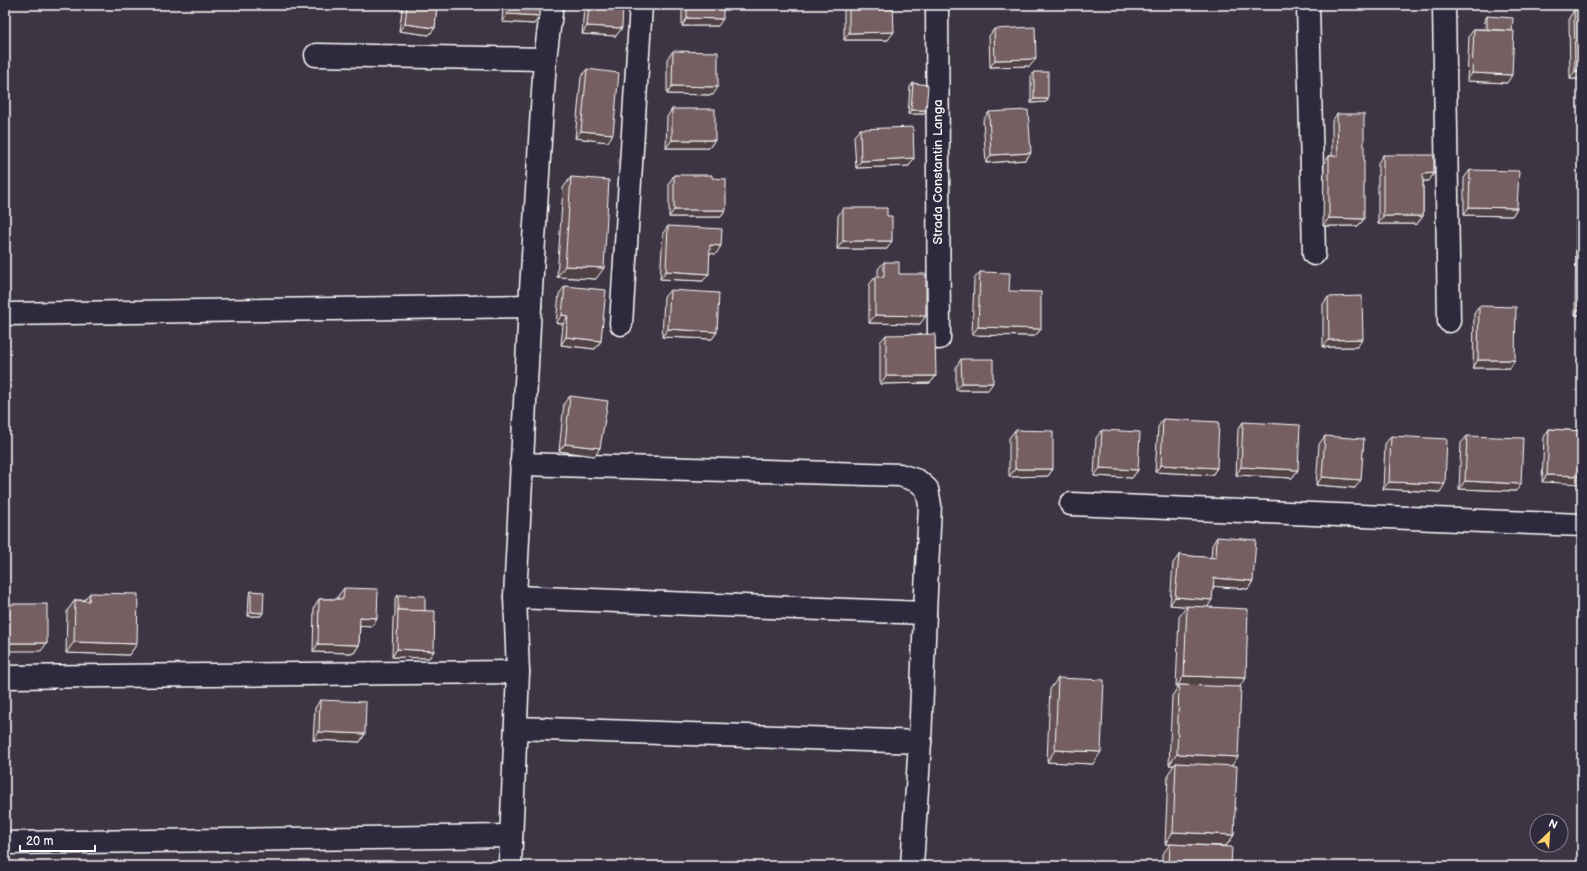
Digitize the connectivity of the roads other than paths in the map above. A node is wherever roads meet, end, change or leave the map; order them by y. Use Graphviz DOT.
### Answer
graph roads {
  1 [pos="552,5"];
  2 [pos="641,5"];
  3 [pos="937,5"];
  4 [pos="1308,5"];
  5 [pos="1444,5"];
  6 [pos="316,55"];
  7 [pos="546,59"];
  8 [pos="1314,254"];
  9 [pos="530,306"];
  10 [pos="5,314"];
  11 [pos="1449,321"];
  12 [pos="621,324"];
  13 [pos="939,338"];
  14 [pos="521,464"];
  15 [pos="1071,504"];
  16 [pos="1582,525"];
  17 [pos="515,597"];
  18 [pos="925,613"];
  19 [pos="518,672"];
  20 [pos="5,677"];
  21 [pos="516,728"];
  22 [pos="920,742"];
  23 [pos="512,836"];
  24 [pos="5,843"];
  25 [pos="510,866"];
  26 [pos="912,866"];
  1 -- 7 [label="street"];
  2 -- 12 [label="street"];
  3 -- 13 [label="street, Strada Constantin Langa"];
  4 -- 8 [label="street"];
  5 -- 11 [label="street"];
  6 -- 7 [label="street"];
  7 -- 9 [label="street"];
  9 -- 10 [label="street"];
  9 -- 14 [label="street"];
  14 -- 17 [label="street"];
  14 -- 18 [label="street"];
  15 -- 16 [label="street"];
  17 -- 18 [label="street"];
  17 -- 19 [label="street"];
  18 -- 22 [label="street"];
  19 -- 20 [label="street"];
  19 -- 21 [label="street"];
  21 -- 22 [label="street"];
  21 -- 23 [label="street"];
  22 -- 26 [label="street"];
  23 -- 24 [label="street"];
  23 -- 25 [label="street"];
}
